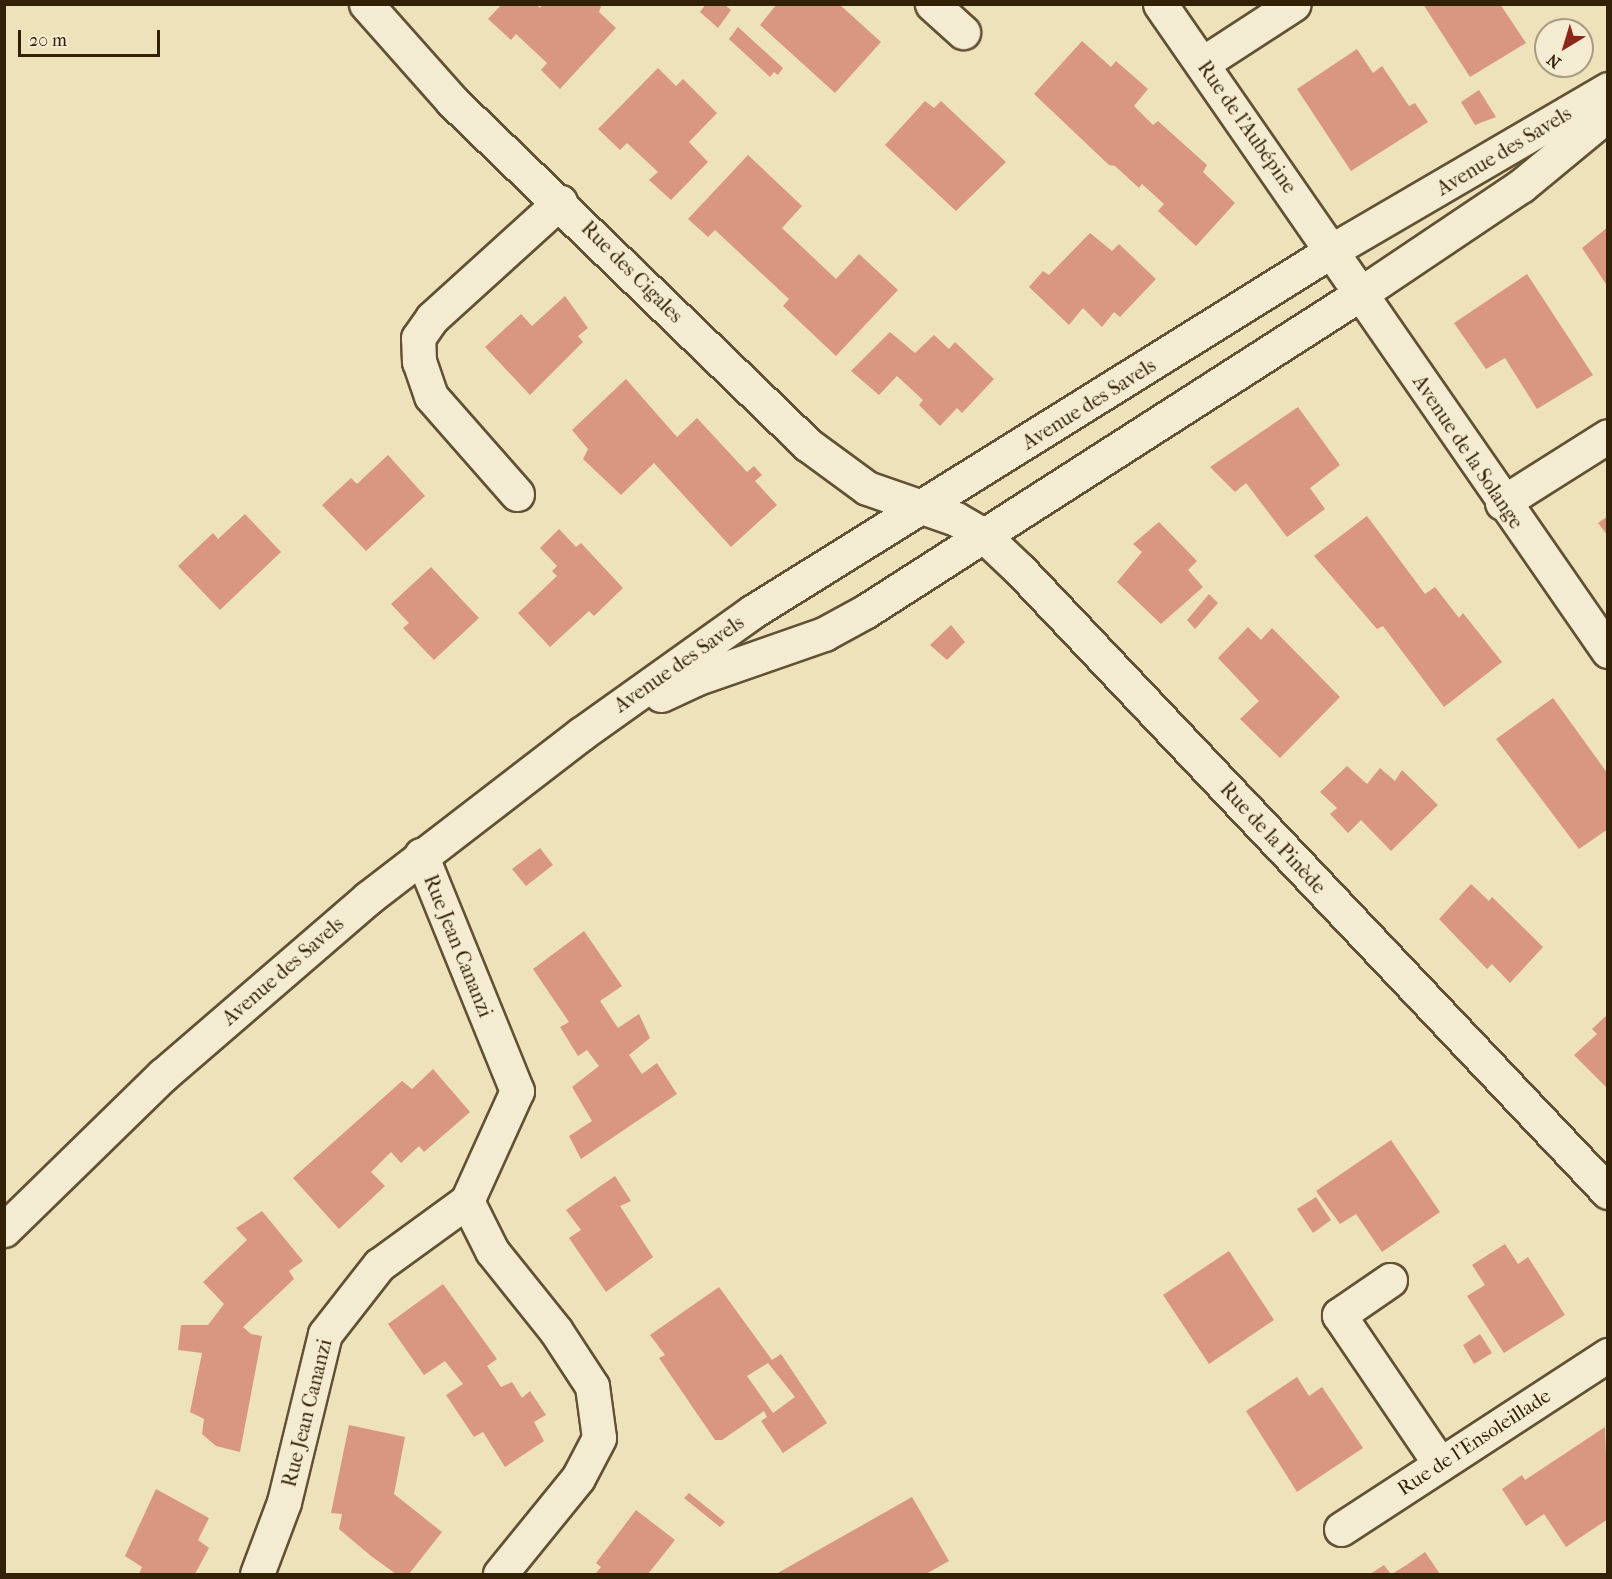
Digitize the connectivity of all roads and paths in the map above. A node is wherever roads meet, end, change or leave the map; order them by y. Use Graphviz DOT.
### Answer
graph roads {
  1 [pos="366,4"];
  2 [pos="932,4"];
  3 [pos="1160,4"];
  4 [pos="1293,4"];
  5 [pos="963,32"];
  6 [pos="1203,63"];
  7 [pos="1608,89"];
  8 [pos="1608,114"];
  9 [pos="560,202"];
  10 [pos="1331,251"];
  11 [pos="1360,294"];
  12 [pos="1608,436"];
  13 [pos="517,494"];
  14 [pos="1502,503"];
  15 [pos="922,507"];
  16 [pos="982,534"];
  17 [pos="1608,651"];
  18 [pos="580,734"];
  19 [pos="421,855"];
  20 [pos="1608,1192"];
  21 [pos="467,1201"];
  22 [pos="4,1230"];
  23 [pos="1390,1280"];
  24 [pos="1608,1355"];
  25 [pos="1440,1464"];
  26 [pos="1341,1529"];
  27 [pos="257,1575"];
  28 [pos="500,1575"];
  1 -- 9 [label="street, Rue des Cigales"];
  2 -- 5 [label="street"];
  3 -- 6 [label="street, Rue de l'Aubépine"];
  4 -- 6 [label="street"];
  6 -- 10 [label="street, Rue de l'Aubépine"];
  7 -- 10 [label="street, Avenue des Savels"];
  8 -- 11 [label="street, Avenue des Savels"];
  9 -- 13 [label="street"];
  9 -- 15 [label="street, Rue des Cigales"];
  10 -- 11 [label="street, Avenue de la Solange"];
  10 -- 15 [label="street, Avenue des Savels"];
  11 -- 14 [label="street, Avenue de la Solange"];
  11 -- 16 [label="street, Avenue des Savels"];
  12 -- 14 [label="street"];
  14 -- 17 [label="street, Avenue de la Solange"];
  15 -- 16 [label="street, Rue de la Pinède"];
  15 -- 18 [label="street, Avenue des Savels"];
  16 -- 18 [label="street, Avenue des Savels"];
  16 -- 20 [label="street, Rue de la Pinède"];
  18 -- 19 [label="street, Avenue des Savels"];
  19 -- 21 [label="street, Rue Jean Cananzi"];
  19 -- 22 [label="street, Avenue des Savels"];
  21 -- 27 [label="street, Rue Jean Cananzi"];
  21 -- 28 [label="street"];
  23 -- 25 [label="street"];
  24 -- 25 [label="street, Rue de l'Ensoleillade"];
  25 -- 26 [label="street, Rue de l'Ensoleillade"];
}
